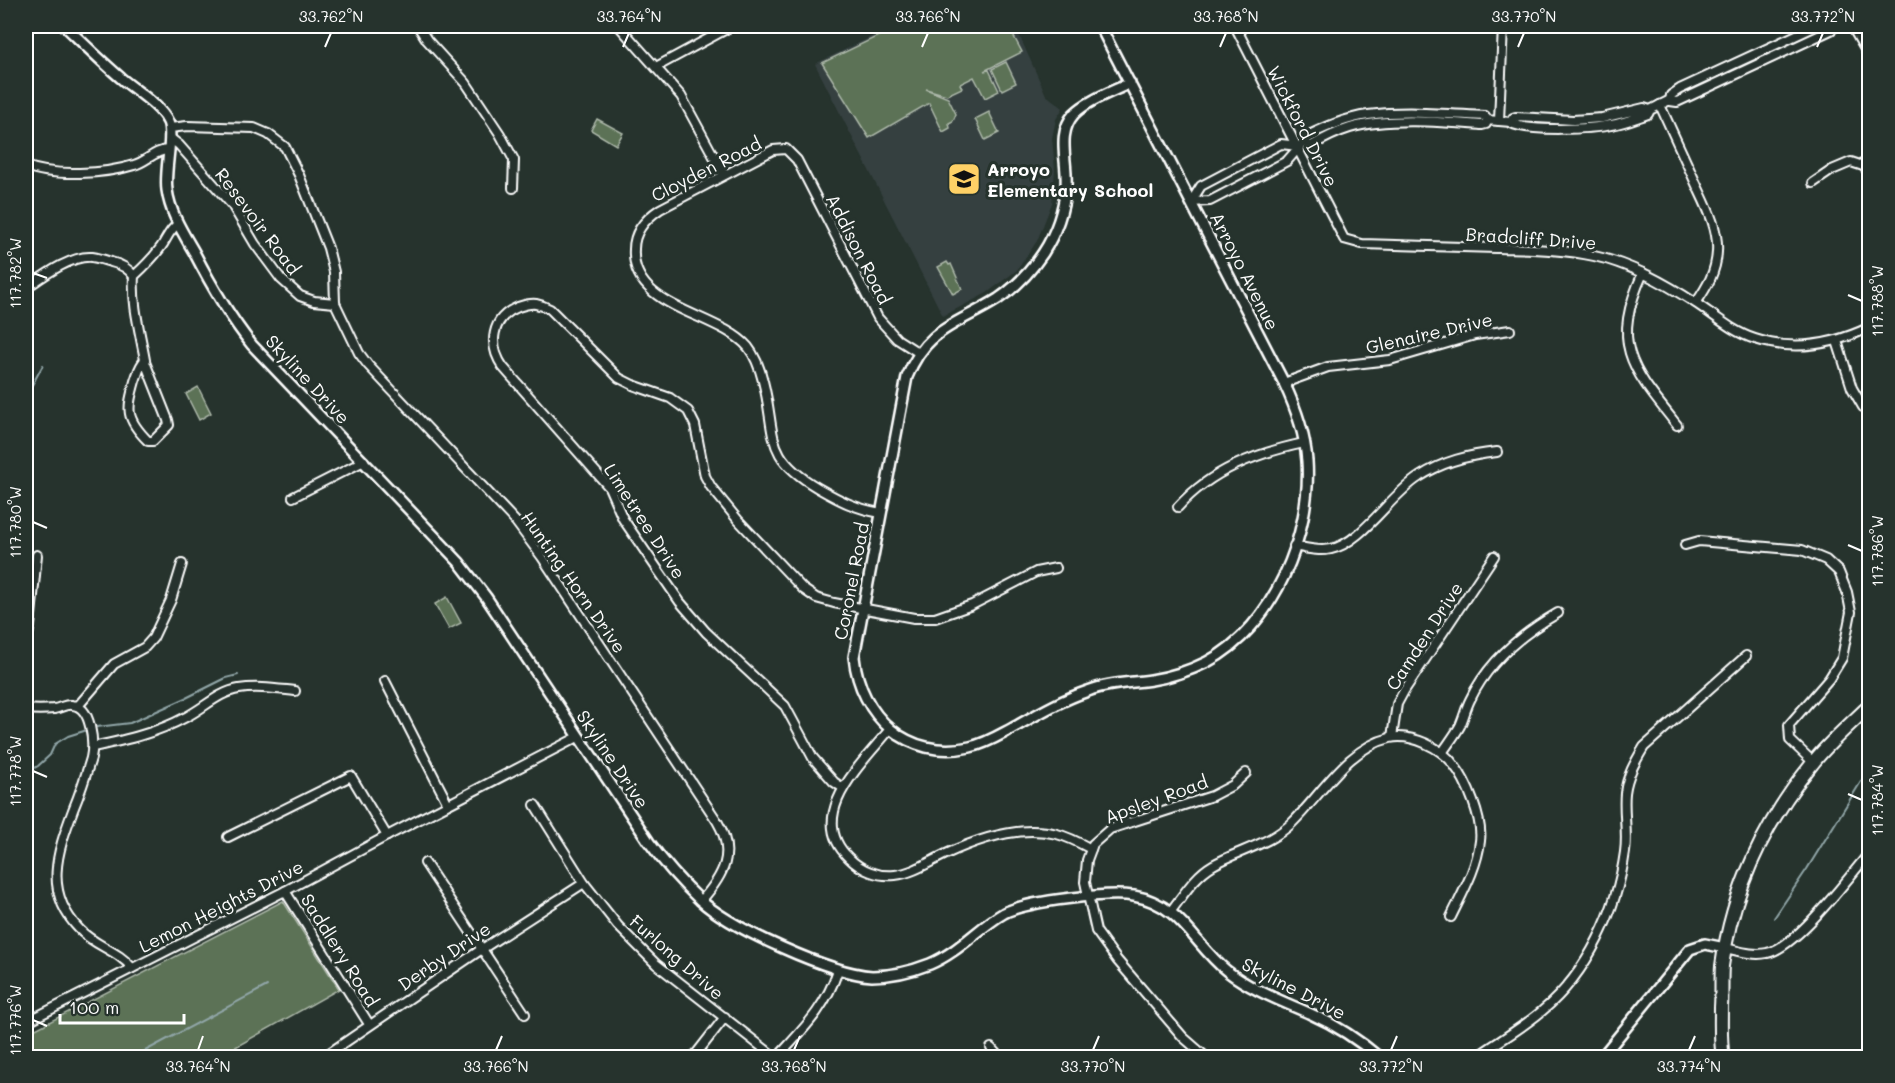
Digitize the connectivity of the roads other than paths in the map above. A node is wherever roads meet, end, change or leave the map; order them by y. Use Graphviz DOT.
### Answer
graph roads {
  1 [pos="65,26"];
  2 [pos="417,26"];
  3 [pos="619,26"];
  4 [pos="732,26"];
  5 [pos="1100,26"];
  6 [pos="1235,26"];
  7 [pos="1503,26"];
  8 [pos="1816,26"];
  9 [pos="1836,26"];
  10 [pos="1854,26"];
  11 [pos="1869,54"];
  12 [pos="656,66"];
  13 [pos="1130,83"];
  14 [pos="1670,100"];
  15 [pos="1660,105"];
  16 [pos="1499,121"];
  17 [pos="170,128"];
  18 [pos="170,138"];
  19 [pos="1301,144"];
  20 [pos="786,148"];
  21 [pos="168,150"];
  22 [pos="26,166"];
  23 [pos="1869,173"];
  24 [pos="724,175"];
  25 [pos="1813,183"];
  26 [pos="513,188"];
  27 [pos="1191,202"];
  28 [pos="178,224"];
  29 [pos="1344,238"];
  30 [pos="1644,273"];
  31 [pos="134,276"];
  32 [pos="26,288"];
  33 [pos="335,303"];
  34 [pos="1696,303"];
  35 [pos="1869,327"];
  36 [pos="1510,330"];
  37 [pos="1837,341"];
  38 [pos="919,353"];
  39 [pos="145,360"];
  40 [pos="1284,383"];
  41 [pos="1863,407"];
  42 [pos="1677,425"];
  43 [pos="1304,443"];
  44 [pos="1497,452"];
  45 [pos="364,462"];
  46 [pos="294,498"];
  47 [pos="1178,507"];
  48 [pos="880,513"];
  49 [pos="1685,545"];
  50 [pos="1294,546"];
  51 [pos="37,555"];
  52 [pos="1494,556"];
  53 [pos="182,564"];
  54 [pos="1056,568"];
  55 [pos="862,609"];
  56 [pos="1558,613"];
  57 [pos="26,643"];
  58 [pos="1746,656"];
  59 [pos="385,681"];
  60 [pos="295,691"];
  61 [pos="1869,705"];
  62 [pos="78,706"];
  63 [pos="26,709"];
  64 [pos="890,729"];
  65 [pos="578,737"];
  66 [pos="1392,737"];
  67 [pos="93,747"];
  68 [pos="1442,753"];
  69 [pos="1813,762"];
  70 [pos="1246,772"];
  71 [pos="843,788"];
  72 [pos="448,804"];
  73 [pos="535,805"];
  74 [pos="387,836"];
  75 [pos="228,837"];
  76 [pos="1091,849"];
  77 [pos="1869,852"];
  78 [pos="425,863"];
  79 [pos="584,883"];
  80 [pos="285,891"];
  81 [pos="1088,897"];
  82 [pos="701,901"];
  83 [pos="1170,912"];
  84 [pos="1451,916"];
  85 [pos="1725,948"];
  86 [pos="482,949"];
  87 [pos="132,968"];
  88 [pos="838,970"];
  89 [pos="525,1014"];
  90 [pos="725,1017"];
  91 [pos="26,1022"];
  92 [pos="369,1024"];
  93 [pos="991,1048"];
  94 [pos="1719,1056"];
  95 [pos="322,1058"];
  96 [pos="693,1058"];
  97 [pos="776,1058"];
  98 [pos="1000,1058"];
  99 [pos="1206,1058"];
  100 [pos="1380,1058"];
  101 [pos="1475,1058"];
  102 [pos="1601,1058"];
  1 -- 17 [label="street"];
  2 -- 26 [label="street"];
  3 -- 12 [label="street"];
  4 -- 12 [label="street"];
  5 -- 13 [label="street, Arroyo Avenue"];
  6 -- 19 [label="street, Wickford Drive"];
  7 -- 16 [label="street"];
  8 -- 14 [label="street"];
  9 -- 14 [label="street"];
  10 -- 11 [label="main road"];
  12 -- 24 [label="street"];
  13 -- 27 [label="street, Arroyo Avenue"];
  13 -- 38 [label="street, Coronel Road"];
  14 -- 15 [label="street"];
  15 -- 16 [label="street"];
  15 -- 34 [label="street"];
  16 -- 19 [label="street"];
  17 -- 18 [label="street, Skyline Drive"];
  17 -- 33 [label="street, Resevoir Road"];
  18 -- 21 [label="street, Skyline Drive"];
  18 -- 33 [label="street, Resevoir Road"];
  19 -- 27 [label="street"];
  19 -- 27 [label="street"];
  19 -- 29 [label="street, Wickford Drive"];
  20 -- 24 [label="street, Cloyden Road"];
  20 -- 38 [label="street, Addison Road"];
  21 -- 22 [label="street"];
  21 -- 28 [label="street, Skyline Drive"];
  23 -- 25 [label="street"];
  24 -- 48 [label="street, Cloyden Road"];
  27 -- 40 [label="street, Arroyo Avenue"];
  28 -- 31 [label="street"];
  28 -- 45 [label="street, Skyline Drive"];
  29 -- 30 [label="street, Bradcliff Drive"];
  30 -- 34 [label="street, Bradcliff Drive"];
  30 -- 42 [label="street"];
  31 -- 32 [label="street"];
  31 -- 39 [label="street"];
  33 -- 82 [label="street, Hunting Horn Drive"];
  34 -- 37 [label="street, Bradcliff Drive"];
  35 -- 37 [label="street, Bradcliff Drive"];
  36 -- 40 [label="street, Glenaire Drive"];
  37 -- 41 [label="street"];
  38 -- 48 [label="street, Coronel Road"];
  39 -- 39 [label="street"];
  40 -- 43 [label="street, Arroyo Avenue"];
  43 -- 47 [label="street"];
  43 -- 50 [label="street, Arroyo Avenue"];
  44 -- 50 [label="street"];
  45 -- 46 [label="street"];
  45 -- 65 [label="street, Skyline Drive"];
  48 -- 55 [label="street, Coronel Road"];
  49 -- 69 [label="street"];
  50 -- 64 [label="street, Coronel Road"];
  51 -- 57 [label="street"];
  52 -- 66 [label="street, Camden Drive"];
  53 -- 62 [label="street"];
  54 -- 55 [label="street"];
  55 -- 64 [label="street, Coronel Road"];
  55 -- 71 [label="street, Limetree Drive"];
  56 -- 68 [label="street"];
  58 -- 101 [label="street"];
  59 -- 72 [label="street"];
  60 -- 67 [label="street"];
  61 -- 69 [label="main road"];
  62 -- 63 [label="street"];
  62 -- 67 [label="street, Lemon Heights Drive"];
  64 -- 71 [label="street"];
  65 -- 72 [label="street, Lemon Heights Drive"];
  65 -- 82 [label="street, Skyline Drive"];
  66 -- 68 [label="street"];
  66 -- 83 [label="street"];
  67 -- 87 [label="street, Lemon Heights Drive"];
  68 -- 84 [label="street"];
  69 -- 85 [label="main road"];
  70 -- 76 [label="street, Apsley Road"];
  71 -- 76 [label="street"];
  72 -- 74 [label="street, Lemon Heights Drive"];
  73 -- 79 [label="street, Furlong Drive"];
  74 -- 75 [label="street"];
  74 -- 80 [label="street, Lemon Heights Drive"];
  76 -- 81 [label="street"];
  77 -- 85 [label="street"];
  78 -- 86 [label="street"];
  79 -- 86 [label="street, Derby Drive"];
  79 -- 90 [label="street, Furlong Drive"];
  80 -- 87 [label="street, Lemon Heights Drive"];
  80 -- 92 [label="street, Saddlery Road"];
  81 -- 83 [label="street, Skyline Drive"];
  81 -- 88 [label="street, Skyline Drive"];
  81 -- 99 [label="street"];
  82 -- 88 [label="street, Skyline Drive"];
  83 -- 100 [label="street, Skyline Drive"];
  85 -- 94 [label="main road"];
  85 -- 102 [label="street"];
  86 -- 89 [label="street"];
  86 -- 92 [label="street, Derby Drive"];
  87 -- 91 [label="street"];
  88 -- 97 [label="street"];
  90 -- 96 [label="street"];
  90 -- 97 [label="street, Furlong Drive"];
  92 -- 95 [label="street, Derby Drive"];
  93 -- 98 [label="street"];
}
